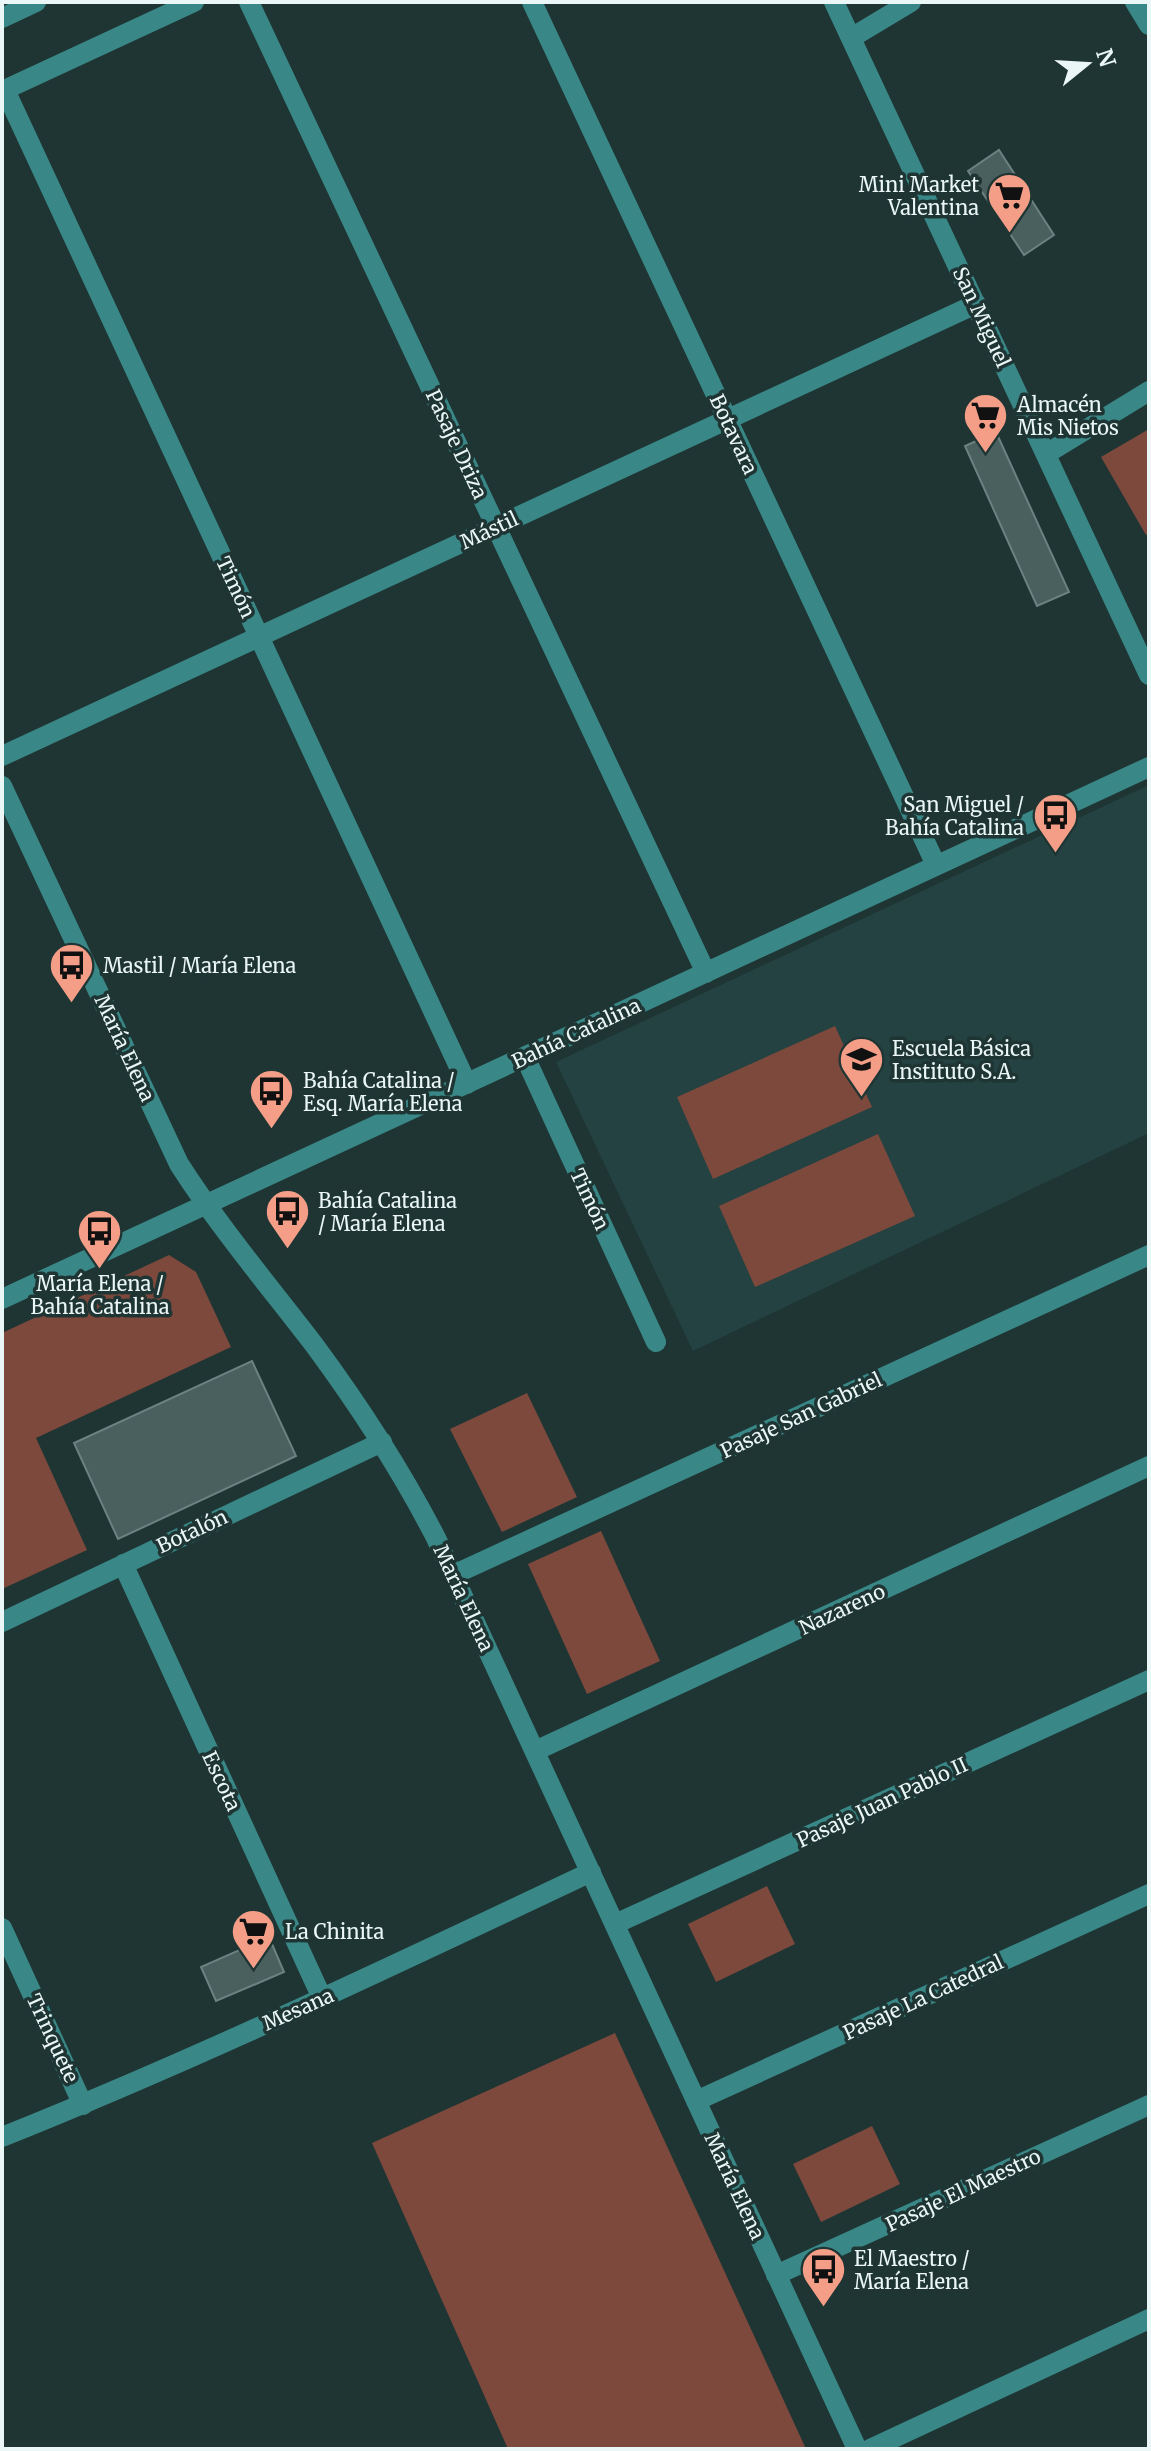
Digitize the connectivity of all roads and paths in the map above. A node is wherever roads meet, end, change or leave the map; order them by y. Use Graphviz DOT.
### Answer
graph roads {
  1 [pos="36,2"];
  2 [pos="194,2"];
  3 [pos="249,2"];
  4 [pos="532,2"];
  5 [pos="834,2"];
  6 [pos="911,2"];
  7 [pos="1135,2"];
  8 [pos="2,18"];
  9 [pos="1149,25"];
  10 [pos="851,38"];
  11 [pos="4,90"];
  12 [pos="976,304"];
  13 [pos="1149,391"];
  14 [pos="728,419"];
  15 [pos="1046,454"];
  16 [pos="496,526"];
  17 [pos="259,636"];
  18 [pos="1149,675"];
  19 [pos="2,756"];
  20 [pos="1149,767"];
  21 [pos="2,786"];
  22 [pos="936,865"];
  23 [pos="706,973"];
  24 [pos="525,1057"];
  25 [pos="467,1084"];
  26 [pos="206,1205"];
  27 [pos="1149,1255"];
  28 [pos="2,1299"];
  29 [pos="656,1342"];
  30 [pos="382,1442"];
  31 [pos="1149,1466"];
  32 [pos="123,1564"];
  33 [pos="453,1575"];
  34 [pos="2,1622"];
  35 [pos="1149,1680"];
  36 [pos="535,1751"];
  37 [pos="591,1872"];
  38 [pos="1149,1894"];
  39 [pos="615,1924"];
  40 [pos="2,1928"];
  41 [pos="322,1998"];
  42 [pos="696,2101"];
  43 [pos="83,2105"];
  44 [pos="1149,2105"];
  45 [pos="2,2137"];
  46 [pos="776,2275"];
  47 [pos="1149,2319"];
  48 [pos="857,2449"];
  49 [pos="870,2449"];
  1 -- 8 [label="street"];
  2 -- 11 [label="street"];
  3 -- 16 [label="street, Pasaje Driza"];
  4 -- 14 [label="street, Botavara"];
  5 -- 10 [label="street, San Miguel"];
  6 -- 10 [label="street"];
  7 -- 9 [label="street"];
  10 -- 12 [label="street, San Miguel"];
  11 -- 17 [label="street, Timón"];
  12 -- 14 [label="street, Mástil"];
  12 -- 15 [label="street, San Miguel"];
  13 -- 15 [label="street"];
  14 -- 16 [label="street, Mástil"];
  14 -- 22 [label="street, Botavara"];
  15 -- 18 [label="street, San Miguel"];
  16 -- 17 [label="street, Mástil"];
  16 -- 23 [label="street, Pasaje Driza"];
  17 -- 19 [label="street, Mástil"];
  17 -- 25 [label="street, Timón"];
  20 -- 22 [label="street, Bahía Catalina"];
  21 -- 26 [label="street, María Elena"];
  22 -- 23 [label="street, Bahía Catalina"];
  23 -- 24 [label="street, Bahía Catalina"];
  24 -- 25 [label="street, Bahía Catalina"];
  24 -- 29 [label="street, Timón"];
  25 -- 26 [label="street, Bahía Catalina"];
  26 -- 28 [label="street, Bahía Catalina"];
  26 -- 30 [label="street, María Elena"];
  27 -- 33 [label="street, Pasaje San Gabriel"];
  30 -- 32 [label="street, Botalón"];
  30 -- 33 [label="street, María Elena"];
  31 -- 36 [label="street, Nazareno"];
  32 -- 34 [label="street, Botalón"];
  32 -- 41 [label="street, Escota"];
  33 -- 36 [label="street, María Elena"];
  35 -- 39 [label="street, Pasaje Juan Pablo II"];
  36 -- 37 [label="street, María Elena"];
  37 -- 39 [label="street, María Elena"];
  37 -- 41 [label="street, Mesana"];
  38 -- 42 [label="street, Pasaje La Catedral"];
  39 -- 42 [label="street, María Elena"];
  40 -- 43 [label="street, Trinquete"];
  41 -- 43 [label="street, Mesana"];
  42 -- 46 [label="street, María Elena"];
  43 -- 45 [label="street, Mesana"];
  44 -- 46 [label="street, Pasaje El Maestro"];
  46 -- 48 [label="street, María Elena"];
  47 -- 49 [label="street"];
}
